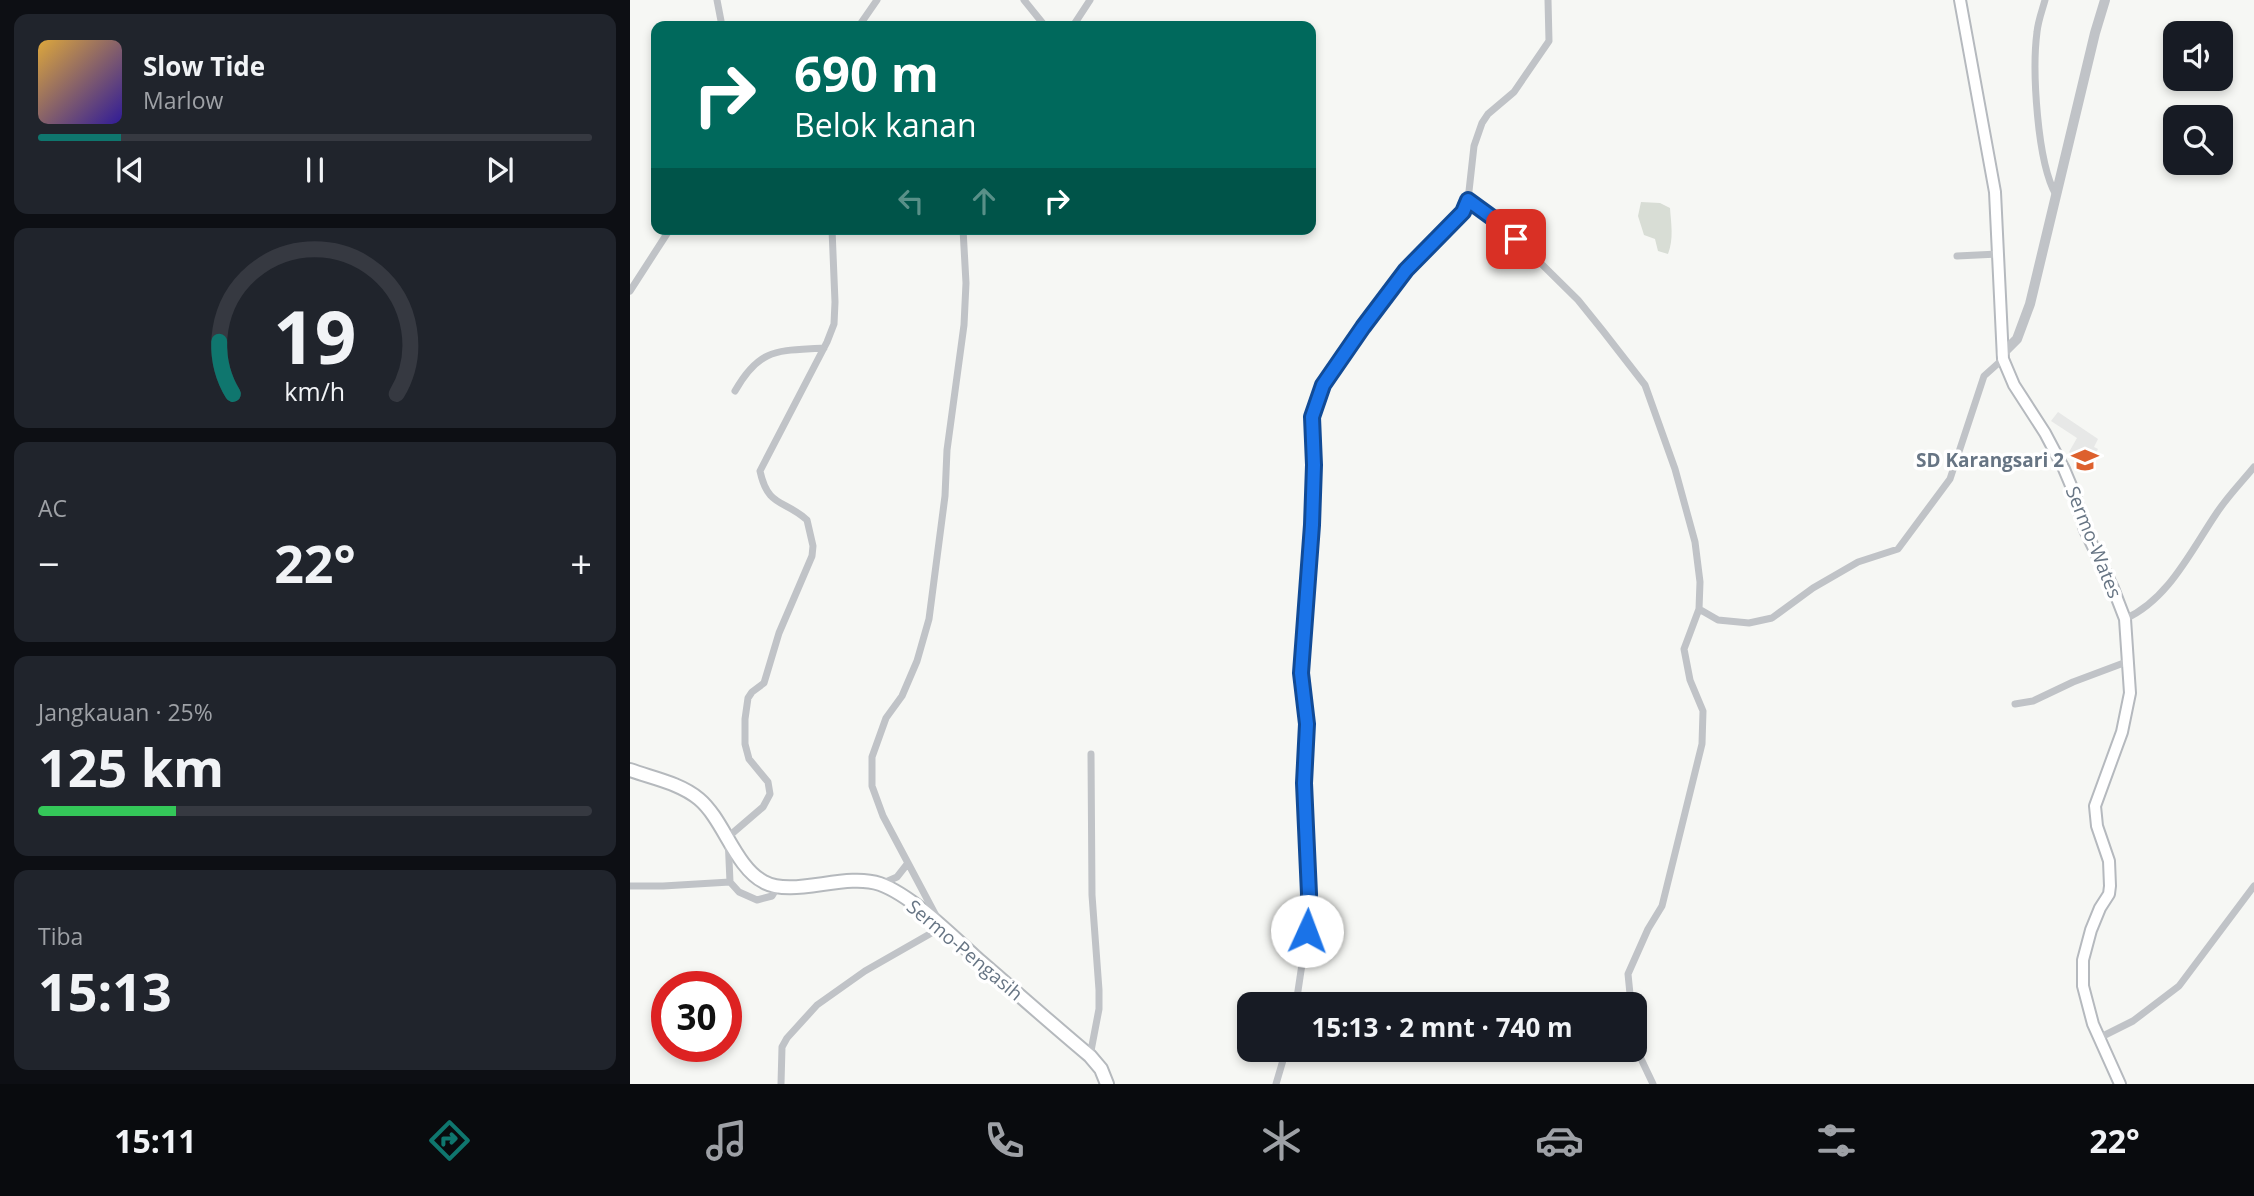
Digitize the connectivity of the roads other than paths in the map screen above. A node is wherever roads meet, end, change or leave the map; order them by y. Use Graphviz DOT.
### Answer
graph roads {
  1 [pos="718,0"];
  2 [pos="877,0"];
  3 [pos="1024,0"];
  4 [pos="1090,0"];
  5 [pos="1548,0"];
  6 [pos="1960,0"];
  7 [pos="2045,0"];
  8 [pos="2105,0"];
  9 [pos="721,21"];
  10 [pos="862,21"];
  11 [pos="1041,21"];
  12 [pos="1076,21"];
  13 [pos="2056,195"];
  14 [pos="1468,200"];
  15 [pos="666,235"];
  16 [pos="832,235"];
  17 [pos="963,235"];
  18 [pos="1998,254"];
  19 [pos="1957,256"];
  20 [pos="630,291"];
  21 [pos="824,348"];
  22 [pos="2003,356"];
  23 [pos="735,391"];
  24 [pos="2254,467"];
  25 [pos="1699,609"];
  26 [pos="2124,619"];
  27 [pos="2129,660"];
  28 [pos="2015,704"];
  29 [pos="1091,754"];
  30 [pos="630,770"];
  31 [pos="727,837"];
  32 [pos="908,863"];
  33 [pos="730,882"];
  34 [pos="880,885"];
  35 [pos="630,886"];
  36 [pos="778,886"];
  37 [pos="2254,886"];
  38 [pos="942,927"];
  39 [pos="1298,992"];
  40 [pos="1630,992"];
  41 [pos="2099,1038"];
  42 [pos="1090,1056"];
  43 [pos="1282,1062"];
  44 [pos="1642,1062"];
  45 [pos="780,1084"];
  46 [pos="1107,1084"];
  47 [pos="1276,1084"];
  48 [pos="1653,1084"];
  49 [pos="2120,1084"];
  1 -- 9 [label="street"];
  2 -- 10 [label="street"];
  3 -- 11 [label="street"];
  4 -- 12 [label="street"];
  5 -- 14 [label="street"];
  6 -- 18 [label="main road, Sermo-Wates"];
  7 -- 13 [label="street"];
  8 -- 13 [label="street"];
  13 -- 22 [label="street"];
  14 -- 25 [label="street"];
  14 -- 39 [label="street"];
  15 -- 20 [label="street"];
  16 -- 21 [label="street"];
  17 -- 32 [label="street"];
  18 -- 19 [label="street"];
  18 -- 22 [label="main road, Sermo-Wates"];
  21 -- 23 [label="street"];
  21 -- 31 [label="street"];
  22 -- 25 [label="street"];
  22 -- 26 [label="main road, Sermo-Wates"];
  24 -- 26 [label="street"];
  25 -- 40 [label="street"];
  26 -- 27 [label="main road, Sermo-Wates"];
  27 -- 28 [label="street"];
  27 -- 41 [label="main road, Sermo-Wates"];
  29 -- 42 [label="street"];
  30 -- 31 [label="main road"];
  31 -- 33 [label="street"];
  31 -- 36 [label="main road"];
  32 -- 34 [label="street"];
  32 -- 38 [label="street"];
  33 -- 35 [label="street"];
  33 -- 36 [label="street"];
  34 -- 36 [label="main road, Sermo-Pengasih"];
  34 -- 38 [label="main road, Sermo-Pengasih"];
  37 -- 41 [label="street"];
  38 -- 42 [label="main road, Sermo-Pengasih"];
  38 -- 45 [label="street"];
  41 -- 49 [label="main road, Sermo-Wates"];
  42 -- 46 [label="main road, Sermo-Pengasih"];
  43 -- 47 [label="street"];
  44 -- 48 [label="street"];
}
